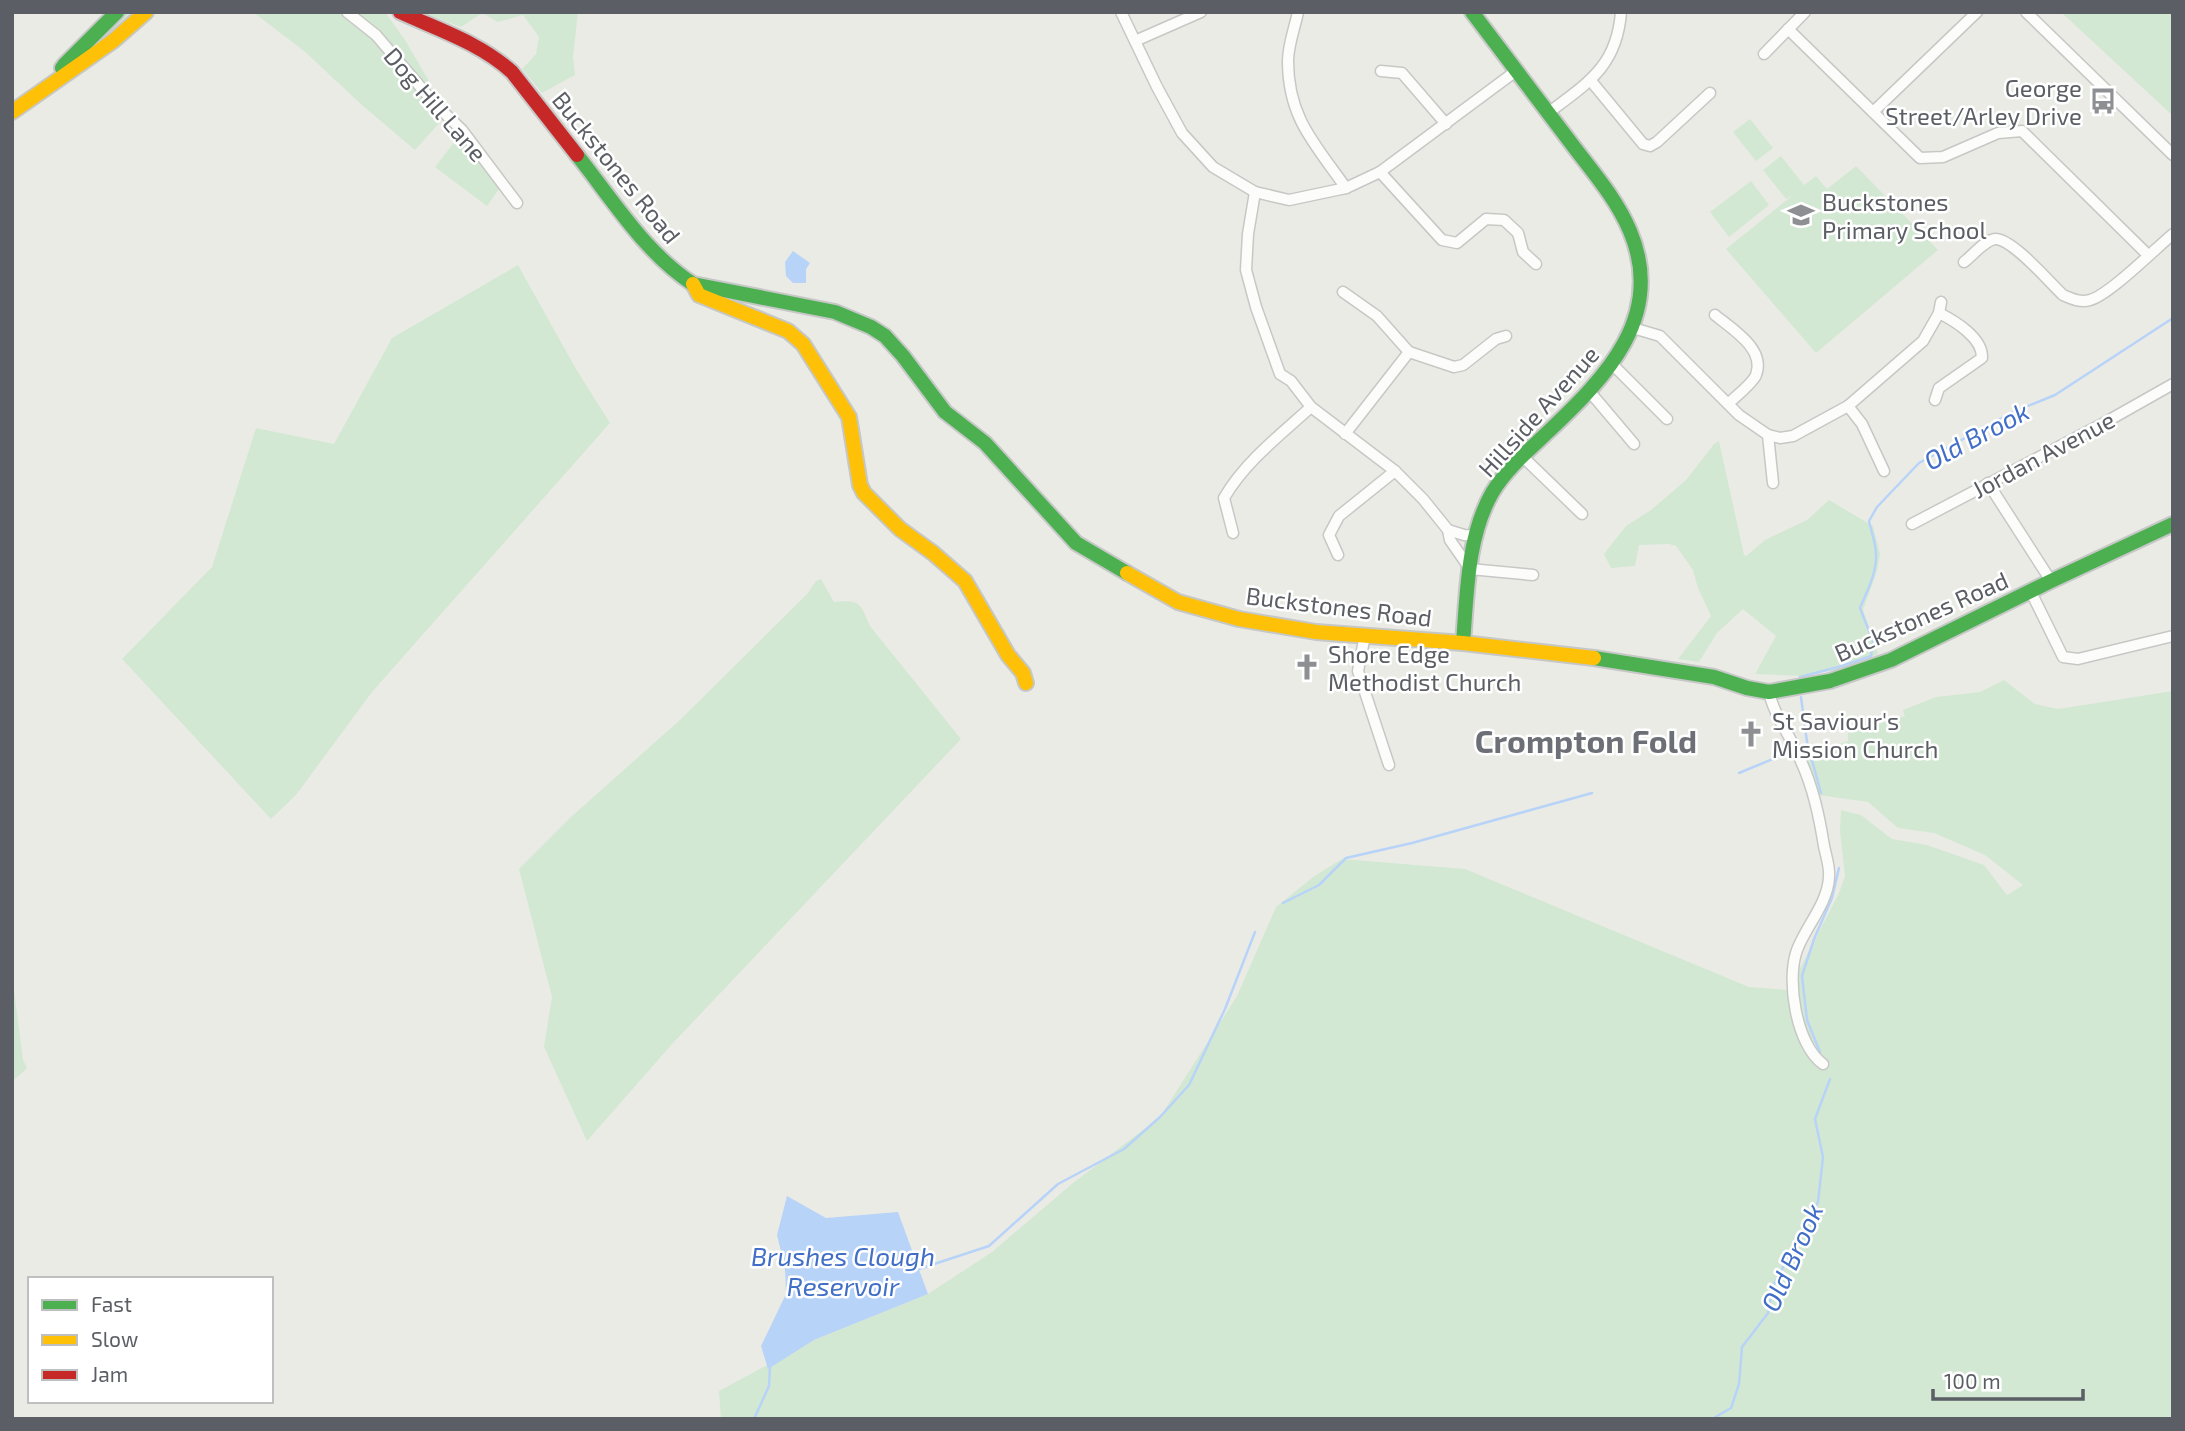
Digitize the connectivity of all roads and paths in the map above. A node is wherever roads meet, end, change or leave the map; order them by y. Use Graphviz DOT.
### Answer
graph roads {
  1 [pos="117,12"];
  2 [pos="146,12"];
  3 [pos="348,12"];
  4 [pos="400,12"];
  5 [pos="1121,12"];
  6 [pos="1201,12"];
  7 [pos="1298,12"];
  8 [pos="1472,12"];
  9 [pos="1621,12"];
  10 [pos="1805,12"];
  11 [pos="1977,12"];
  12 [pos="2026,12"];
  13 [pos="1788,29"];
  14 [pos="1135,41"];
  15 [pos="1764,54"];
  16 [pos="1381,71"];
  17 [pos="1516,71"];
  18 [pos="66,74"];
  19 [pos="1591,81"];
  20 [pos="1710,93"];
  21 [pos="1691,95"];
  22 [pos="1699,103"];
  23 [pos="12,112"];
  24 [pos="1873,112"];
  25 [pos="1548,113"];
  26 [pos="1446,124"];
  27 [pos="2173,155"];
  28 [pos="1380,172"];
  29 [pos="1346,188"];
  30 [pos="1255,192"];
  31 [pos="517,203"];
  32 [pos="2173,234"];
  33 [pos="2148,254"];
  34 [pos="1964,262"];
  35 [pos="1536,264"];
  36 [pos="693,284"];
  37 [pos="1343,292"];
  38 [pos="1715,315"];
  39 [pos="1633,328"];
  40 [pos="1506,336"];
  41 [pos="1409,352"];
  42 [pos="1613,365"];
  43 [pos="2173,384"];
  44 [pos="1590,392"];
  45 [pos="1935,400"];
  46 [pos="1729,403"];
  47 [pos="1848,406"];
  48 [pos="1311,407"];
  49 [pos="1667,419"];
  50 [pos="1345,434"];
  51 [pos="1768,435"];
  52 [pos="1634,444"];
  53 [pos="1522,456"];
  54 [pos="1395,471"];
  55 [pos="1884,471"];
  56 [pos="1773,483"];
  57 [pos="1988,483"];
  58 [pos="1582,514"];
  59 [pos="1912,524"];
  60 [pos="2173,524"];
  61 [pos="1448,530"];
  62 [pos="1233,533"];
  63 [pos="1477,536"];
  64 [pos="1338,555"];
  65 [pos="1470,569"];
  66 [pos="1533,575"];
  67 [pos="2051,581"];
  68 [pos="2031,592"];
  69 [pos="1365,635"];
  70 [pos="2173,636"];
  71 [pos="1463,643"];
  72 [pos="1026,683"];
  73 [pos="1769,692"];
  74 [pos="1388,765"];
  75 [pos="1823,1064"];
  1 -- 18 [label="main road"];
  2 -- 18 [label="main road"];
  3 -- 31 [label="street, Dog Hill Lane"];
  4 -- 36 [label="main road, Buckstones Road"];
  5 -- 14 [label="street"];
  6 -- 14 [label="street"];
  7 -- 29 [label="street"];
  8 -- 17 [label="main road, Hillside Avenue"];
  9 -- 19 [label="street"];
  10 -- 13 [label="street"];
  11 -- 24 [label="street"];
  12 -- 27 [label="street"];
  13 -- 15 [label="street"];
  13 -- 24 [label="street"];
  14 -- 30 [label="street"];
  16 -- 26 [label="street"];
  17 -- 25 [label="main road, Hillside Avenue"];
  17 -- 26 [label="street"];
  18 -- 23 [label="main road"];
  19 -- 22 [label="street"];
  19 -- 25 [label="street"];
  20 -- 22 [label="street"];
  21 -- 22 [label="street"];
  24 -- 33 [label="street"];
  25 -- 39 [label="main road, Hillside Avenue"];
  26 -- 28 [label="street"];
  28 -- 29 [label="street"];
  28 -- 35 [label="street"];
  29 -- 30 [label="street"];
  30 -- 48 [label="street"];
  32 -- 33 [label="street"];
  33 -- 34 [label="street"];
  36 -- 69 [label="main road, Buckstones Road"];
  36 -- 72 [label="main road"];
  37 -- 41 [label="street"];
  38 -- 46 [label="street"];
  39 -- 42 [label="main road, Hillside Avenue"];
  39 -- 46 [label="street"];
  40 -- 41 [label="street"];
  41 -- 50 [label="street"];
  42 -- 44 [label="main road, Hillside Avenue"];
  42 -- 49 [label="street"];
  43 -- 57 [label="street, Jordan Avenue"];
  44 -- 52 [label="street"];
  44 -- 53 [label="main road, Hillside Avenue"];
  45 -- 47 [label="street"];
  46 -- 51 [label="street"];
  47 -- 51 [label="street"];
  47 -- 55 [label="street"];
  48 -- 50 [label="street"];
  48 -- 62 [label="street"];
  50 -- 54 [label="street"];
  51 -- 56 [label="street"];
  53 -- 58 [label="street"];
  53 -- 63 [label="main road, Hillside Avenue"];
  54 -- 61 [label="street"];
  54 -- 64 [label="street"];
  57 -- 59 [label="street, Jordan Avenue"];
  57 -- 67 [label="street"];
  60 -- 67 [label="main road, Buckstones Road"];
  61 -- 63 [label="street"];
  61 -- 65 [label="street"];
  63 -- 65 [label="main road, Hillside Avenue"];
  65 -- 66 [label="street"];
  65 -- 71 [label="main road, Hillside Avenue"];
  67 -- 68 [label="main road, Buckstones Road"];
  68 -- 70 [label="street"];
  68 -- 73 [label="main road, Buckstones Road"];
  69 -- 71 [label="main road, Buckstones Road"];
  69 -- 74 [label="street"];
  71 -- 73 [label="main road, Buckstones Road"];
  73 -- 75 [label="street"];
}
